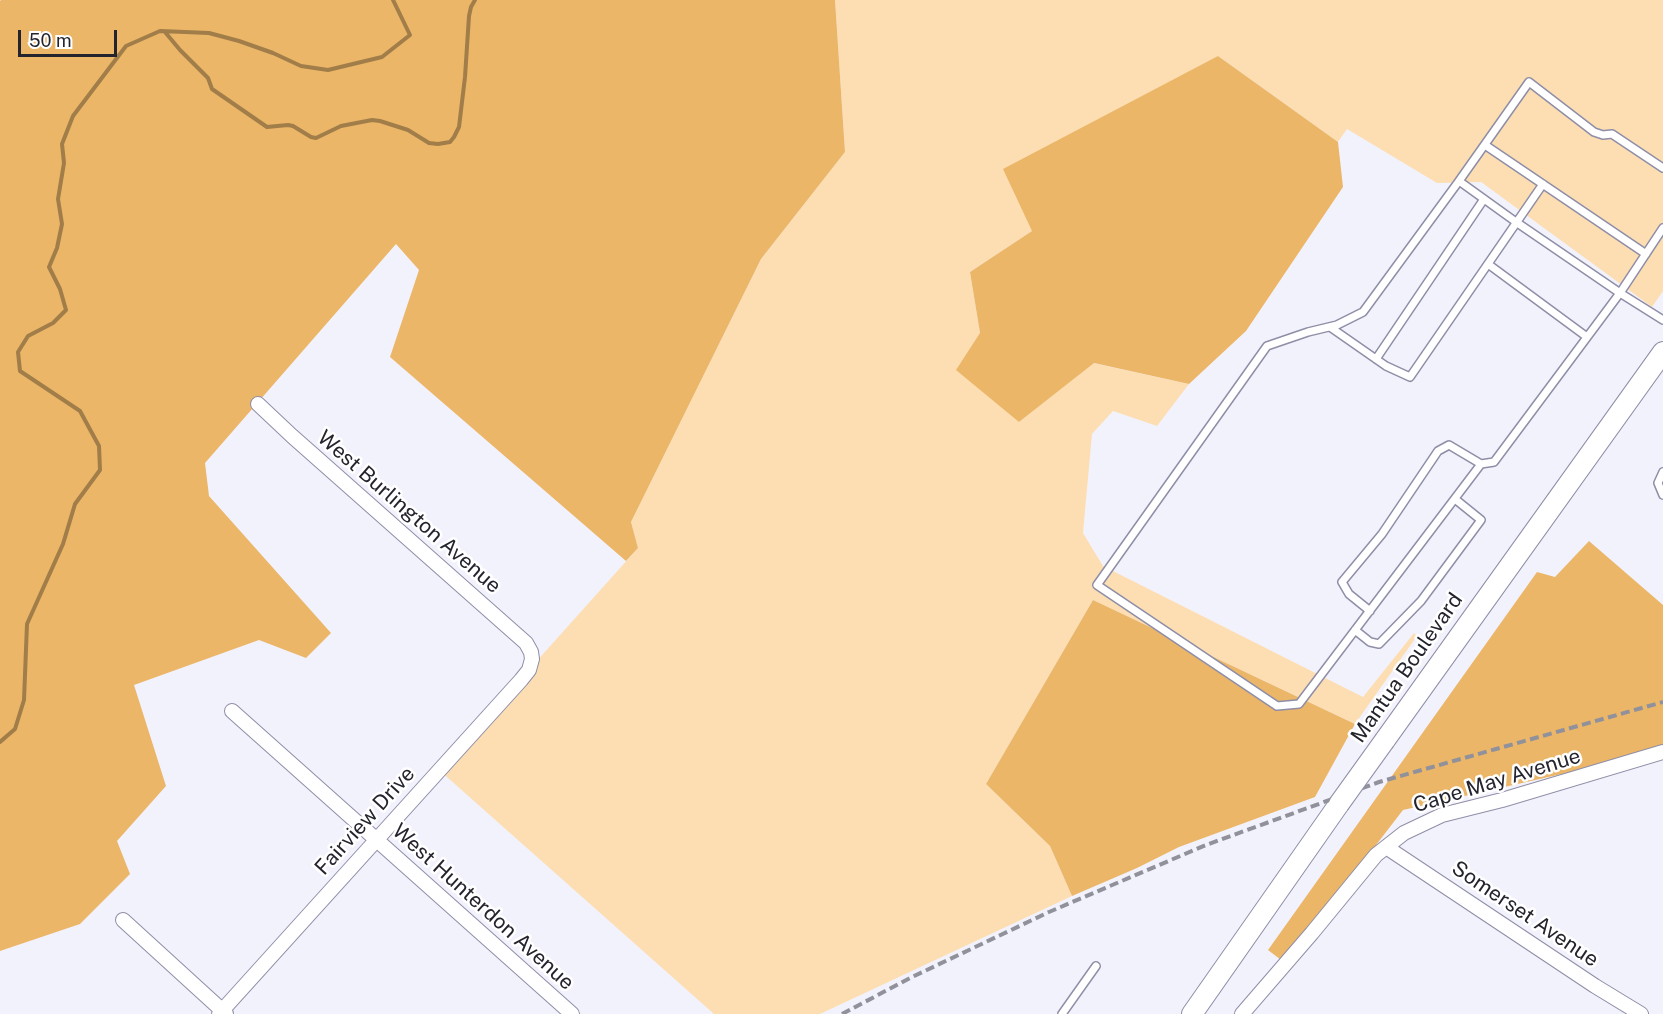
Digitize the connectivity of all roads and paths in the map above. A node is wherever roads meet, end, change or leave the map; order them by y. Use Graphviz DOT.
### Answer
graph roads {
  1 [pos="1485,145"];
  2 [pos="1663,168"];
  3 [pos="1459,181"];
  4 [pos="1543,184"];
  5 [pos="1484,199"];
  6 [pos="1516,222"];
  7 [pos="1663,228"];
  8 [pos="1646,254"];
  9 [pos="1488,264"];
  10 [pos="1620,292"];
  11 [pos="1663,320"];
  12 [pos="1330,327"];
  13 [pos="1587,337"];
  14 [pos="1663,352"];
  15 [pos="1376,359"];
  16 [pos="258,404"];
  17 [pos="1482,464"];
  18 [pos="1663,472"];
  19 [pos="1663,495"];
  20 [pos="1455,499"];
  21 [pos="1370,611"];
  22 [pos="1355,630"];
  23 [pos="531,652"];
  24 [pos="232,711"];
  25 [pos="1663,752"];
  26 [pos="376,840"];
  27 [pos="1386,847"];
  28 [pos="123,920"];
  29 [pos="1096,966"];
  30 [pos="222,1013"];
  31 [pos="572,1014"];
  32 [pos="1062,1014"];
  33 [pos="1192,1014"];
  34 [pos="1242,1014"];
  35 [pos="1641,1014"];
  1 -- 2 [label="lane"];
  1 -- 3 [label="lane"];
  1 -- 4 [label="lane"];
  3 -- 5 [label="lane"];
  3 -- 12 [label="lane"];
  4 -- 6 [label="lane"];
  4 -- 8 [label="lane"];
  5 -- 6 [label="lane"];
  5 -- 15 [label="lane"];
  6 -- 9 [label="lane"];
  6 -- 10 [label="lane"];
  7 -- 8 [label="lane"];
  8 -- 10 [label="lane"];
  9 -- 13 [label="lane"];
  9 -- 15 [label="lane"];
  10 -- 11 [label="lane"];
  10 -- 13 [label="lane"];
  12 -- 15 [label="lane"];
  12 -- 22 [label="lane"];
  13 -- 17 [label="lane"];
  14 -- 33 [label="main road, Mantua Boulevard, bridge"];
  16 -- 23 [label="street, West Burlington Avenue"];
  17 -- 20 [label="lane"];
  17 -- 21 [label="lane"];
  18 -- 19 [label="lane"];
  20 -- 21 [label="lane"];
  20 -- 22 [label="lane"];
  21 -- 22 [label="lane"];
  23 -- 26 [label="street, Fairview Drive"];
  24 -- 26 [label="street, West Hunterdon Avenue"];
  25 -- 27 [label="street, Cape May Avenue"];
  26 -- 30 [label="street, Fairview Drive"];
  26 -- 31 [label="street, West Hunterdon Avenue"];
  27 -- 34 [label="street, Cape May Avenue"];
  27 -- 35 [label="street, Somerset Avenue"];
  28 -- 30 [label="street"];
  29 -- 32 [label="lane"];
}
